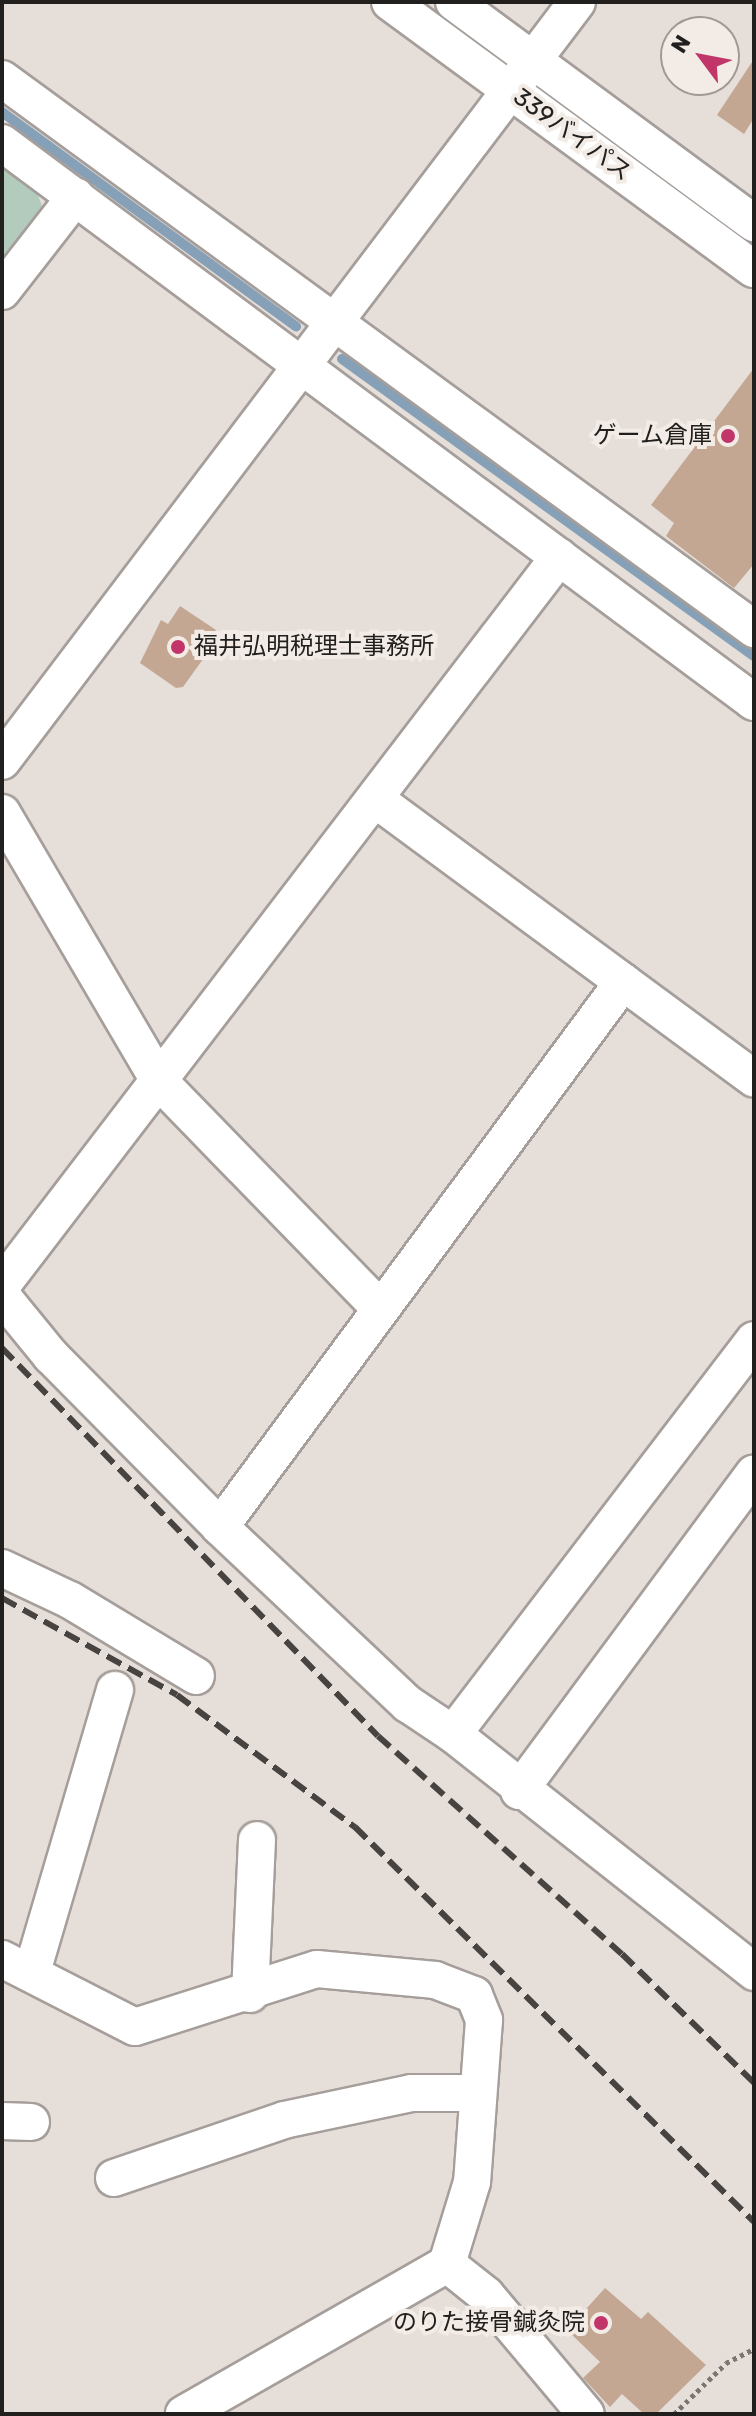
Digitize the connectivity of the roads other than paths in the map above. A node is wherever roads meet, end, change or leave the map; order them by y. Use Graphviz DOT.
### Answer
graph roads {
  1 [pos="390,2"];
  2 [pos="454,2"];
  3 [pos="577,2"];
  4 [pos="534,60"];
  5 [pos="2,79"];
  6 [pos="510,90"];
  7 [pos="2,143"];
  8 [pos="76,196"];
  9 [pos="754,223"];
  10 [pos="754,269"];
  11 [pos="2,291"];
  12 [pos="334,322"];
  13 [pos="299,369"];
  14 [pos="559,557"];
  15 [pos="754,629"];
  16 [pos="754,702"];
  17 [pos="2,761"];
  18 [pos="375,799"];
  19 [pos="2,813"];
  20 [pos="623,982"];
  21 [pos="754,1078"];
  22 [pos="159,1081"];
  23 [pos="2,1285"];
  24 [pos="2,1296"];
  25 [pos="381,1309"];
  26 [pos="754,1340"];
  27 [pos="754,1473"];
  28 [pos="220,1527"];
  29 [pos="2,1568"];
  30 [pos="196,1676"];
  31 [pos="115,1690"];
  32 [pos="453,1734"];
  33 [pos="519,1791"];
  34 [pos="257,1840"];
  35 [pos="17,1965"];
  36 [pos="754,1972"];
  37 [pos="250,1994"];
  38 [pos="475,2093"];
  39 [pos="114,2178"];
  40 [pos="447,2264"];
  41 [pos="184,2414"];
  42 [pos="586,2414"];
  1 -- 6 [label="street, 339バイパス"];
  2 -- 4 [label="street"];
  3 -- 4 [label="street"];
  4 -- 6 [label="street"];
  4 -- 9 [label="street"];
  5 -- 12 [label="street"];
  6 -- 10 [label="street, 339バイパス"];
  6 -- 12 [label="street"];
  7 -- 8 [label="street"];
  8 -- 11 [label="street"];
  8 -- 13 [label="street"];
  12 -- 13 [label="street"];
  12 -- 15 [label="street"];
  13 -- 14 [label="street"];
  13 -- 17 [label="street"];
  14 -- 16 [label="street"];
  14 -- 18 [label="street"];
  18 -- 20 [label="street"];
  18 -- 22 [label="street"];
  19 -- 22 [label="street"];
  20 -- 21 [label="street"];
  20 -- 25 [label="street"];
  22 -- 23 [label="street"];
  22 -- 25 [label="street"];
  24 -- 28 [label="street"];
  25 -- 28 [label="street"];
  26 -- 32 [label="street"];
  27 -- 33 [label="street"];
  28 -- 32 [label="street"];
  29 -- 30 [label="street"];
  31 -- 35 [label="street"];
  32 -- 33 [label="street"];
  33 -- 36 [label="street"];
  34 -- 37 [label="street"];
  35 -- 37 [label="street"];
  37 -- 38 [label="street"];
  38 -- 39 [label="street"];
  38 -- 40 [label="street"];
  40 -- 41 [label="street"];
  40 -- 42 [label="street"];
}
